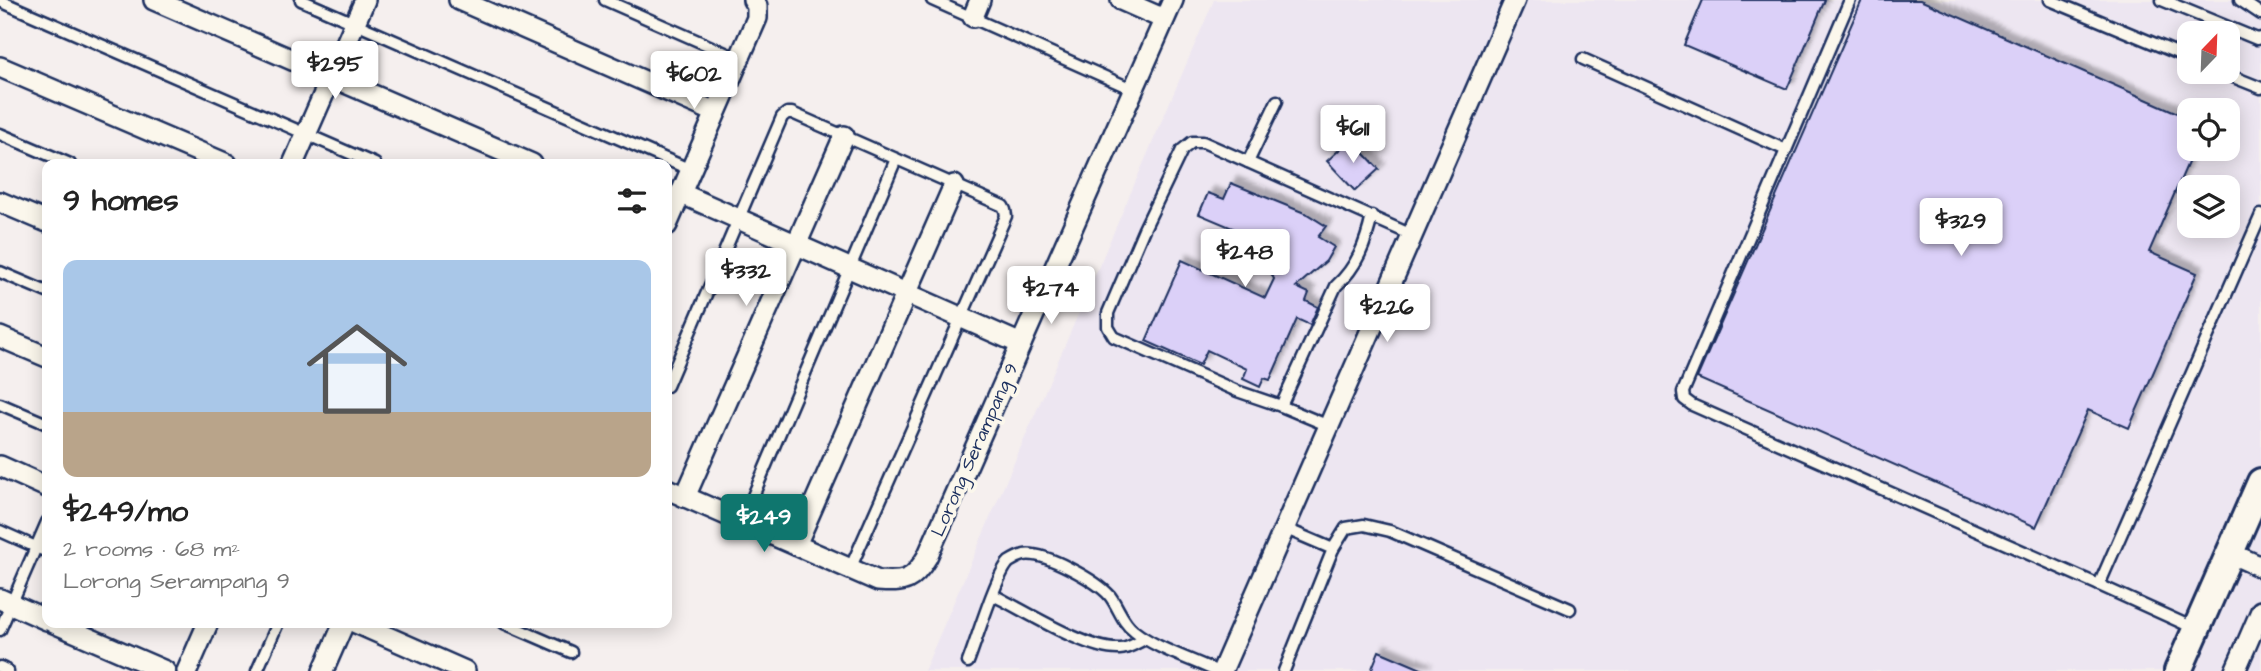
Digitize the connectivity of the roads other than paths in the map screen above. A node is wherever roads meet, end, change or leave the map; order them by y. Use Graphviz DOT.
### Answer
graph roads {
  1 [pos="154,0"];
  2 [pos="301,0"];
  3 [pos="365,0"];
  4 [pos="458,0"];
  5 [pos="605,0"];
  6 [pos="932,0"];
  7 [pos="1121,0"];
  8 [pos="1173,0"];
  9 [pos="1515,0"];
  10 [pos="1850,0"];
  11 [pos="2050,0"];
  12 [pos="2162,0"];
  13 [pos="2240,0"];
  14 [pos="0,1"];
  15 [pos="755,3"];
  16 [pos="2186,5"];
  17 [pos="976,9"];
  18 [pos="2261,15"];
  19 [pos="1164,19"];
  20 [pos="355,24"];
  21 [pos="2261,38"];
  22 [pos="2177,53"];
  23 [pos="739,59"];
  24 [pos="1583,59"];
  25 [pos="0,66"];
  26 [pos="331,78"];
  27 [pos="2240,80"];
  28 [pos="1132,89"];
  29 [pos="2261,89"];
  30 [pos="1277,101"];
  31 [pos="715,112"];
  32 [pos="0,134"];
  33 [pos="306,135"];
  34 [pos="844,136"];
  35 [pos="1786,150"];
  36 [pos="58,159"];
  37 [pos="215,159"];
  38 [pos="295,159"];
  39 [pos="363,159"];
  40 [pos="520,159"];
  41 [pos="666,159"];
  42 [pos="896,159"];
  43 [pos="672,162"];
  44 [pos="1248,162"];
  45 [pos="691,170"];
  46 [pos="954,185"];
  47 [pos="680,193"];
  48 [pos="0,202"];
  49 [pos="672,212"];
  50 [pos="2261,215"];
  51 [pos="1372,216"];
  52 [pos="737,218"];
  53 [pos="42,220"];
  54 [pos="1412,235"];
  55 [pos="796,244"];
  56 [pos="849,268"];
  57 [pos="0,272"];
  58 [pos="42,290"];
  59 [pos="906,294"];
  60 [pos="961,318"];
  61 [pos="0,337"];
  62 [pos="1021,344"];
  63 [pos="42,355"];
  64 [pos="672,374"];
  65 [pos="0,404"];
  66 [pos="1281,406"];
  67 [pos="42,422"];
  68 [pos="1329,426"];
  69 [pos="0,466"];
  70 [pos="2261,482"];
  71 [pos="42,485"];
  72 [pos="676,493"];
  73 [pos="742,522"];
  74 [pos="1284,528"];
  75 [pos="0,531"];
  76 [pos="42,533"];
  77 [pos="796,545"];
  78 [pos="36,547"];
  79 [pos="1333,549"];
  80 [pos="42,550"];
  81 [pos="2230,553"];
  82 [pos="2261,567"];
  83 [pos="850,569"];
  84 [pos="2099,585"];
  85 [pos="993,595"];
  86 [pos="6,602"];
  87 [pos="1570,610"];
  88 [pos="2261,611"];
  89 [pos="42,618"];
  90 [pos="66,628"];
  91 [pos="205,628"];
  92 [pos="276,628"];
  93 [pos="342,628"];
  94 [pos="367,628"];
  95 [pos="516,628"];
  96 [pos="0,630"];
  97 [pos="2196,630"];
  98 [pos="1145,639"];
  99 [pos="571,652"];
  100 [pos="968,662"];
  101 [pos="0,667"];
  102 [pos="8,671"];
  103 [pos="165,671"];
  104 [pos="187,671"];
  105 [pos="257,671"];
  106 [pos="323,671"];
  107 [pos="465,671"];
  108 [pos="1216,671"];
  109 [pos="1222,671"];
  110 [pos="1284,671"];
  111 [pos="2178,671"];
  112 [pos="2235,671"];
  1 -- 26 [label="street"];
  2 -- 20 [label="lane"];
  3 -- 20 [label="street"];
  4 -- 31 [label="street"];
  5 -- 23 [label="lane"];
  6 -- 17 [label="lane"];
  7 -- 19 [label="street"];
  8 -- 19 [label="street, Lorong Serampang 9"];
  9 -- 54 [label="street"];
  10 -- 35 [label="lane"];
  11 -- 22 [label="lane"];
  12 -- 16 [label="lane"];
  13 -- 18 [label="lane"];
  14 -- 33 [label="lane"];
  15 -- 23 [label="street"];
  16 -- 21 [label="lane"];
  17 -- 28 [label="lane"];
  19 -- 28 [label="street, Lorong Serampang 9"];
  20 -- 26 [label="street"];
  20 -- 41 [label="lane"];
  23 -- 31 [label="street"];
  24 -- 35 [label="lane"];
  25 -- 37 [label="street"];
  26 -- 33 [label="street"];
  26 -- 40 [label="street"];
  27 -- 29 [label="lane"];
  28 -- 62 [label="street, Lorong Serampang 9"];
  30 -- 44 [label="lane"];
  31 -- 45 [label="street"];
  32 -- 36 [label="lane"];
  33 -- 38 [label="street"];
  33 -- 39 [label="lane"];
  34 -- 42 [label="lane"];
  34 -- 52 [label="lane"];
  34 -- 55 [label="street"];
  35 -- 84 [label="lane"];
  42 -- 46 [label="lane"];
  42 -- 56 [label="lane"];
  43 -- 45 [label="lane"];
  44 -- 51 [label="lane"];
  44 -- 66 [label="lane"];
  45 -- 47 [label="street"];
  46 -- 59 [label="street"];
  46 -- 60 [label="lane"];
  47 -- 49 [label="street"];
  47 -- 52 [label="street"];
  48 -- 53 [label="street"];
  50 -- 84 [label="lane"];
  51 -- 54 [label="lane"];
  51 -- 66 [label="lane"];
  52 -- 55 [label="street"];
  52 -- 64 [label="lane"];
  54 -- 68 [label="street"];
  55 -- 56 [label="street"];
  55 -- 72 [label="street"];
  56 -- 59 [label="street"];
  56 -- 73 [label="lane"];
  57 -- 58 [label="lane"];
  59 -- 60 [label="street"];
  59 -- 77 [label="street"];
  60 -- 62 [label="street"];
  60 -- 83 [label="lane"];
  61 -- 63 [label="street"];
  62 -- 83 [label="street, Lorong Serampang 9"];
  65 -- 67 [label="lane"];
  66 -- 68 [label="lane"];
  68 -- 74 [label="street"];
  69 -- 71 [label="street"];
  70 -- 81 [label="street"];
  72 -- 73 [label="street, Lorong Serampang 9"];
  73 -- 77 [label="street, Lorong Serampang 9"];
  74 -- 79 [label="lane"];
  74 -- 109 [label="street"];
  75 -- 78 [label="lane"];
  76 -- 78 [label="lane"];
  77 -- 83 [label="street, Lorong Serampang 9"];
  78 -- 80 [label="lane"];
  78 -- 86 [label="lane"];
  79 -- 87 [label="lane"];
  79 -- 110 [label="lane"];
  81 -- 82 [label="street"];
  81 -- 97 [label="street"];
  84 -- 97 [label="lane"];
  85 -- 98 [label="lane"];
  85 -- 98 [label="lane"];
  85 -- 100 [label="lane"];
  86 -- 89 [label="street"];
  86 -- 96 [label="lane"];
  88 -- 112 [label="street"];
  90 -- 103 [label="street"];
  91 -- 104 [label="street"];
  92 -- 105 [label="lane"];
  93 -- 106 [label="street"];
  94 -- 107 [label="street"];
  95 -- 99 [label="lane"];
  97 -- 111 [label="street"];
  98 -- 108 [label="lane"];
  101 -- 102 [label="lane"];
}
